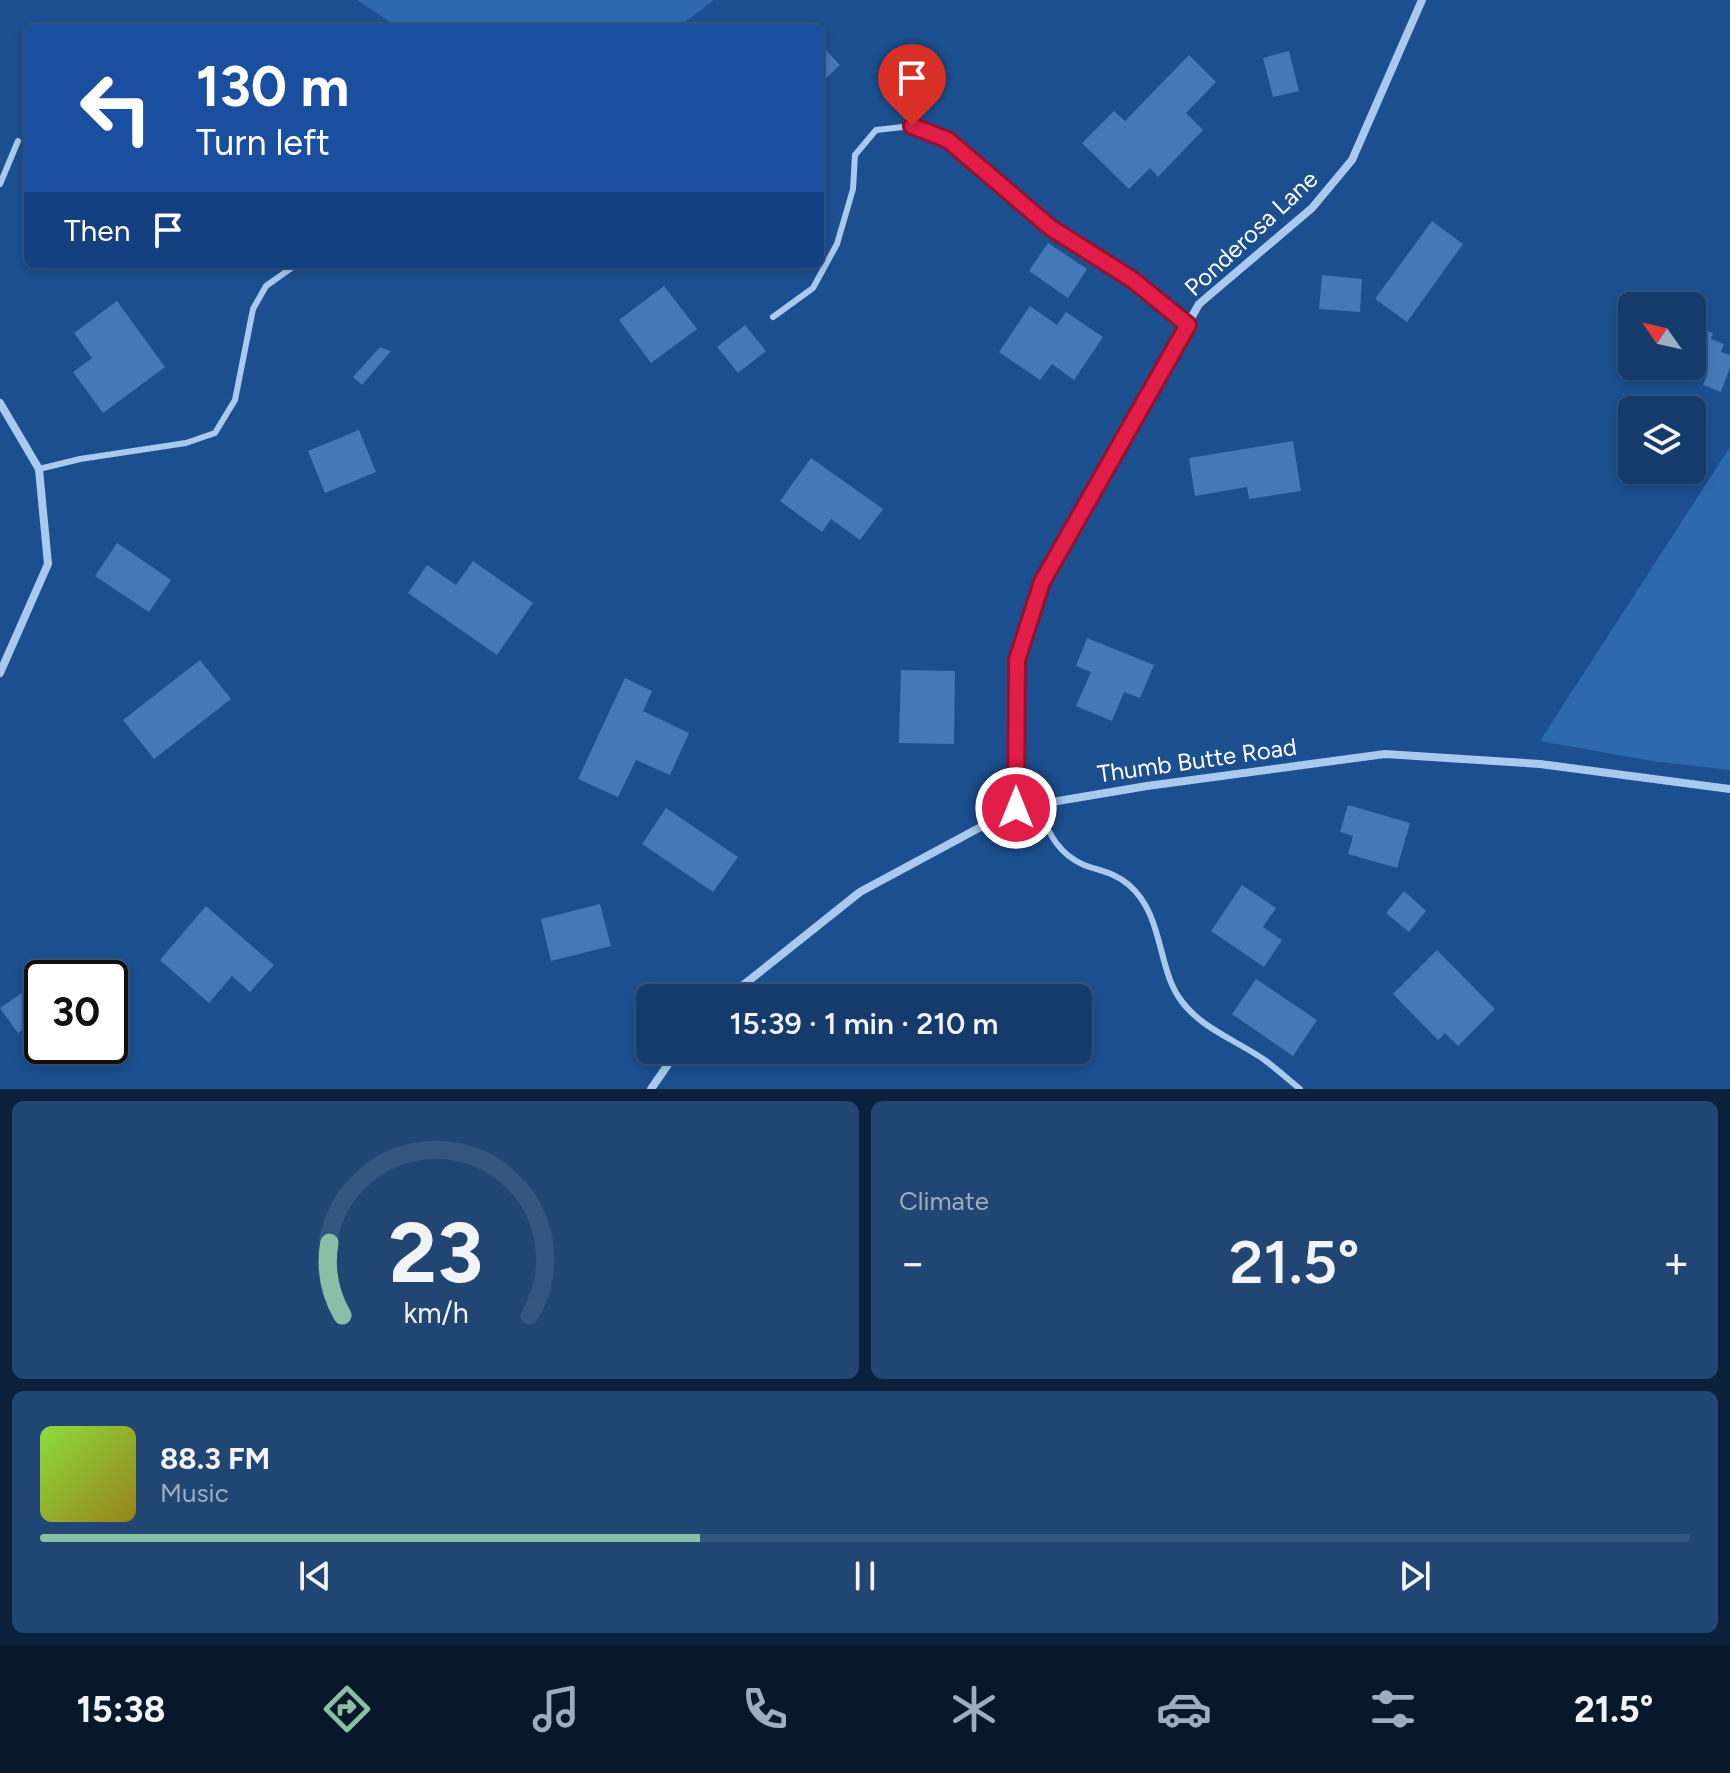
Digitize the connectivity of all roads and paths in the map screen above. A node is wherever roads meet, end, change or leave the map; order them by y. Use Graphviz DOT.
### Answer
graph roads {
  1 [pos="1422,0"];
  2 [pos="18,141"];
  3 [pos="0,184"];
  4 [pos="291,268"];
  5 [pos="824,268"];
  6 [pos="824,268"];
  7 [pos="773,317"];
  8 [pos="1188,325"];
  9 [pos="0,403"];
  10 [pos="39,469"];
  11 [pos="0,673"];
  12 [pos="1730,789"];
  13 [pos="1036,804"];
  14 [pos="1016,808"];
  15 [pos="745,984"];
  16 [pos="668,1064"];
  17 [pos="651,1089"];
  18 [pos="1300,1089"];
  1 -- 8 [label="street, Ponderosa Lane"];
  2 -- 3 [label="lane"];
  4 -- 10 [label="lane"];
  5 -- 8 [label="lane"];
  6 -- 7 [label="lane"];
  8 -- 14 [label="street, Ponderosa Lane"];
  9 -- 10 [label="street"];
  10 -- 11 [label="street"];
  12 -- 13 [label="street, Thumb Butte Road"];
  13 -- 14 [label="street, Thumb Butte Road"];
  13 -- 18 [label="lane"];
  14 -- 15 [label="street, Thumb Butte Road"];
  16 -- 17 [label="street"];
}
